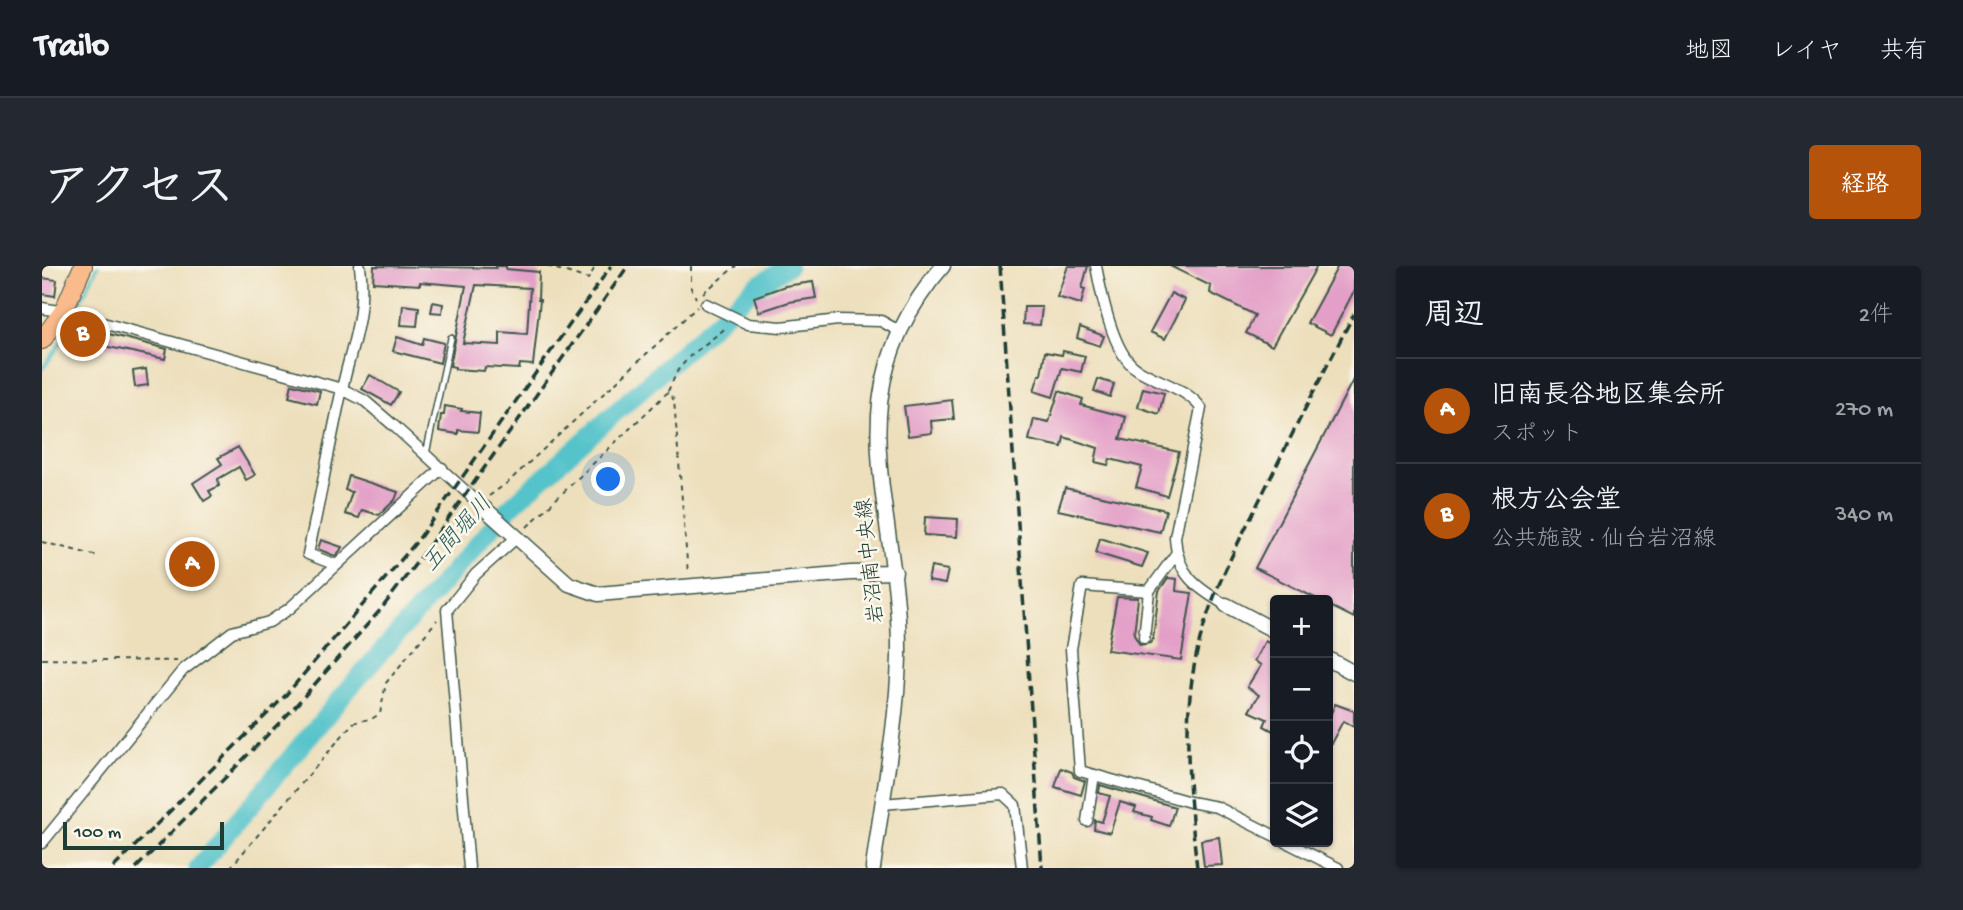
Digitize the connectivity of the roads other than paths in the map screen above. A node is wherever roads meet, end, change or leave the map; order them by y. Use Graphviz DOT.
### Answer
graph roads {
  1 [pos="83,266"];
  2 [pos="360,266"];
  3 [pos="943,266"];
  4 [pos="1096,266"];
  5 [pos="701,301"];
  6 [pos="42,308"];
  7 [pos="63,312"];
  8 [pos="898,331"];
  9 [pos="451,338"];
  10 [pos="42,340"];
  11 [pos="342,389"];
  12 [pos="426,454"];
  13 [pos="442,468"];
  14 [pos="482,506"];
  15 [pos="516,538"];
  16 [pos="1176,554"];
  17 [pos="336,565"];
  18 [pos="895,572"];
  19 [pos="1149,591"];
  20 [pos="1226,605"];
  21 [pos="1270,628"];
  22 [pos="1143,638"];
  23 [pos="1333,662"];
  24 [pos="1354,673"];
  25 [pos="1094,775"];
  26 [pos="882,804"];
  27 [pos="1087,821"];
  28 [pos="1270,834"];
  29 [pos="42,843"];
  30 [pos="1296,847"];
  31 [pos="469,868"];
  32 [pos="873,868"];
  33 [pos="1022,868"];
  34 [pos="1338,868"];
  1 -- 7 [label="main road"];
  2 -- 11 [label="street"];
  3 -- 8 [label="street, 岩沼南中央線"];
  4 -- 16 [label="street"];
  5 -- 8 [label="street"];
  6 -- 7 [label="street"];
  7 -- 10 [label="main road"];
  7 -- 11 [label="street"];
  8 -- 18 [label="street, 岩沼南中央線"];
  9 -- 12 [label="lane"];
  11 -- 12 [label="street"];
  11 -- 17 [label="street"];
  12 -- 13 [label="street"];
  13 -- 14 [label="street"];
  13 -- 17 [label="street"];
  14 -- 15 [label="street"];
  15 -- 18 [label="street"];
  15 -- 31 [label="street"];
  16 -- 19 [label="street"];
  16 -- 20 [label="street"];
  17 -- 29 [label="street"];
  18 -- 26 [label="street, 岩沼南中央線"];
  19 -- 22 [label="street"];
  19 -- 25 [label="street"];
  20 -- 21 [label="street"];
  23 -- 24 [label="street"];
  25 -- 27 [label="street"];
  25 -- 28 [label="street"];
  26 -- 32 [label="street, 岩沼南中央線"];
  26 -- 33 [label="street"];
  30 -- 34 [label="street"];
}
